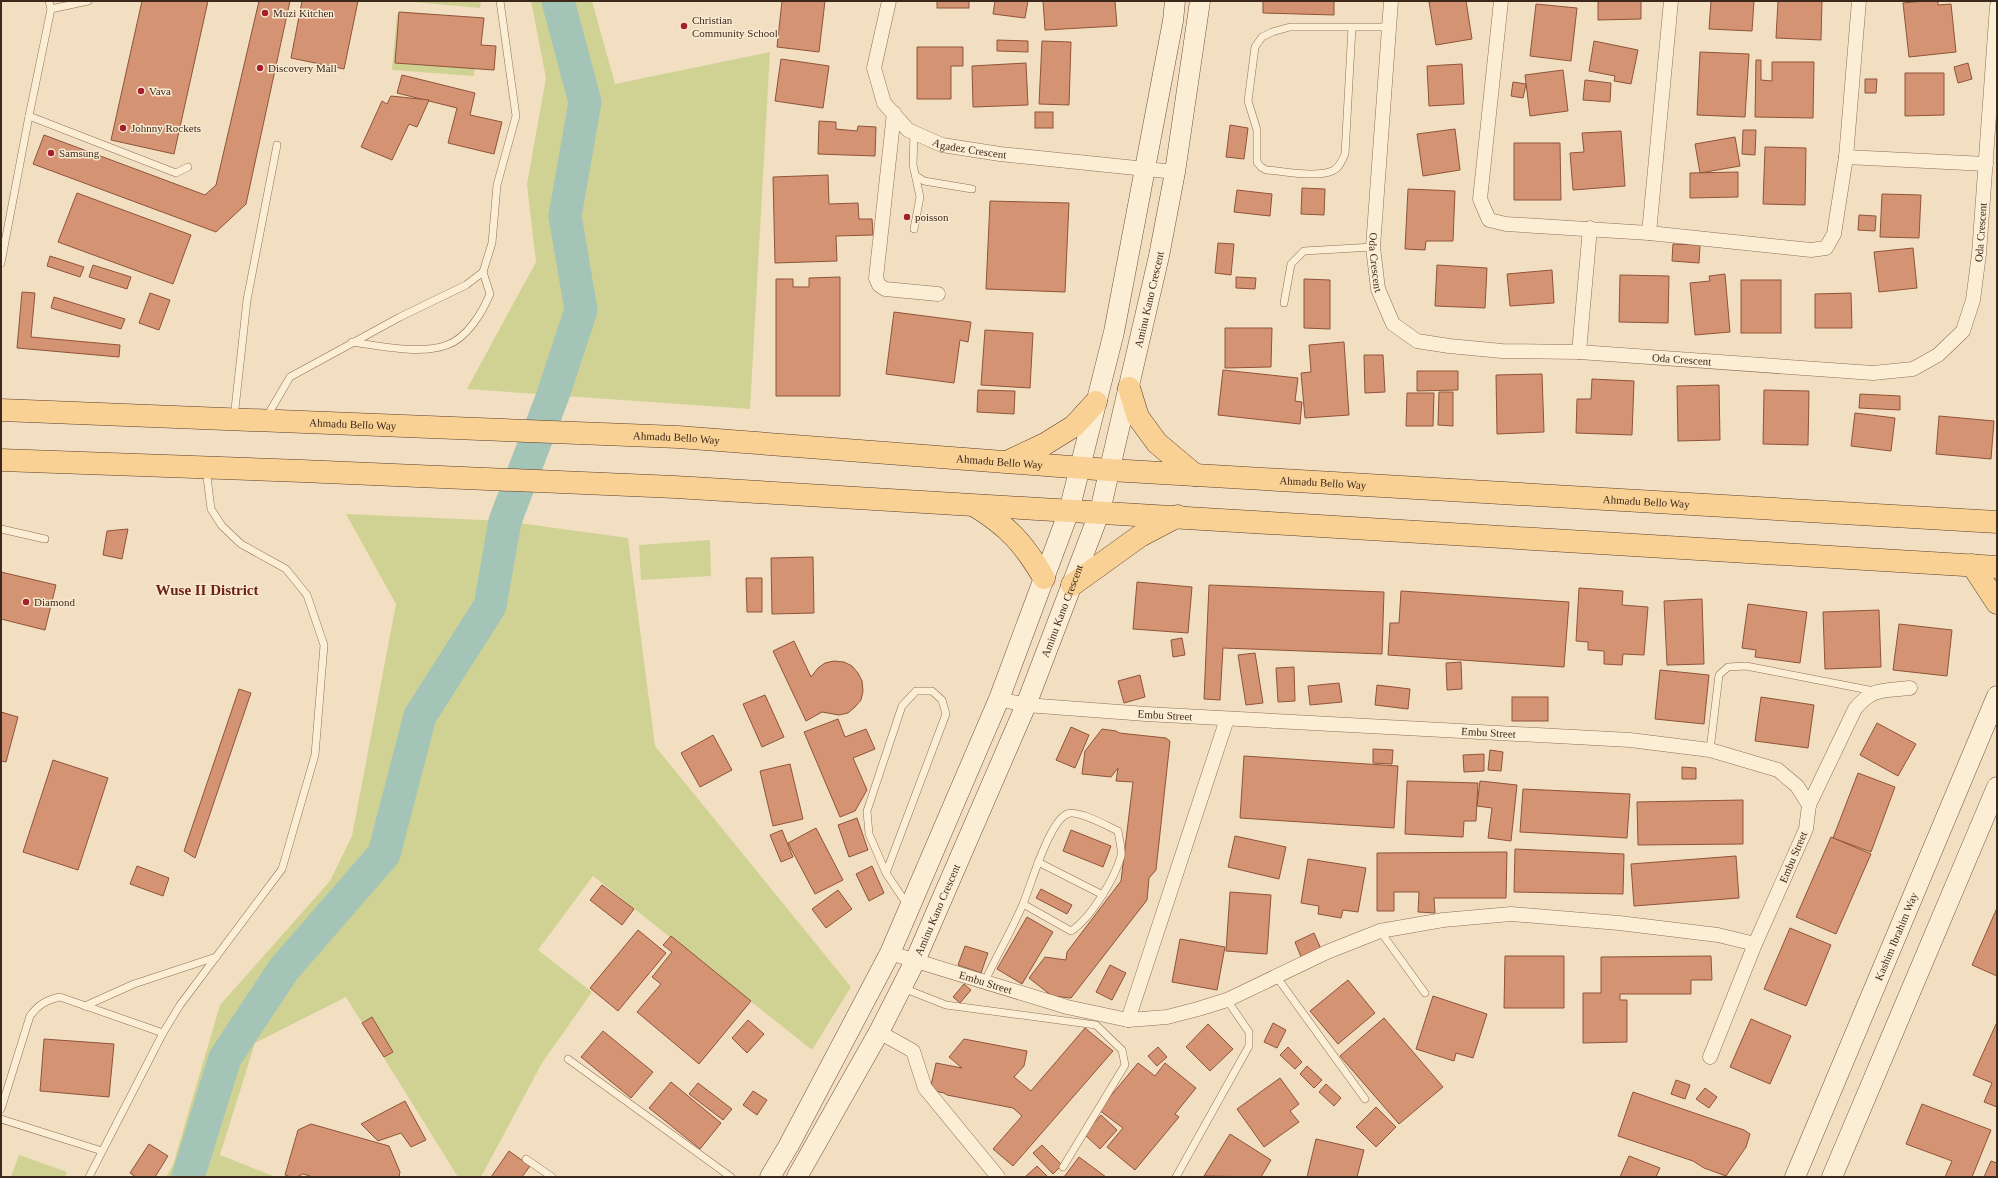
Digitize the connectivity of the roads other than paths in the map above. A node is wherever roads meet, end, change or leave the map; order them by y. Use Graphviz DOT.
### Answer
graph roads {
  1 [pos="49,1"];
  2 [pos="88,1"];
  3 [pos="500,1"];
  4 [pos="889,1"];
  5 [pos="1175,1"];
  6 [pos="1200,1"];
  7 [pos="1390,1"];
  8 [pos="1501,1"];
  9 [pos="1671,1"];
  10 [pos="1859,1"];
  11 [pos="1997,6"];
  12 [pos="51,9"];
  13 [pos="1389,26"];
  14 [pos="1352,27"];
  15 [pos="894,114"];
  16 [pos="29,116"];
  17 [pos="914,132"];
  18 [pos="277,145"];
  19 [pos="1846,157"];
  20 [pos="1986,164"];
  21 [pos="188,167"];
  22 [pos="1145,168"];
  23 [pos="1175,172"];
  24 [pos="916,176"];
  25 [pos="972,189"];
  26 [pos="1590,228"];
  27 [pos="914,229"];
  28 [pos="1649,233"];
  29 [pos="1373,247"];
  30 [pos="1,263"];
  31 [pos="483,272"];
  32 [pos="938,294"];
  33 [pos="1284,303"];
  34 [pos="352,342"];
  35 [pos="1578,352"];
  36 [pos="1129,388"];
  37 [pos="1096,402"];
  38 [pos="1,410"];
  39 [pos="234,420"];
  40 [pos="264,421"];
  41 [pos="1,460"];
  42 [pos="1008,462"];
  43 [pos="206,467"];
  44 [pos="1080,467"];
  45 [pos="1110,470"];
  46 [pos="1195,475"];
  47 [pos="974,505"];
  48 [pos="1069,511"];
  49 [pos="1100,511"];
  50 [pos="1178,516"];
  51 [pos="1997,522"];
  52 [pos="1,528"];
  53 [pos="45,539"];
  54 [pos="1972,565"];
  55 [pos="1997,567"];
  56 [pos="1044,578"];
  57 [pos="1072,585"];
  58 [pos="1997,602"];
  59 [pos="1910,688"];
  60 [pos="1874,692"];
  61 [pos="1997,696"];
  62 [pos="999,699"];
  63 [pos="1026,705"];
  64 [pos="1226,719"];
  65 [pos="1710,750"];
  66 [pos="1997,787"];
  67 [pos="1809,805"];
  68 [pos="1038,862"];
  69 [pos="886,873"];
  70 [pos="1103,895"];
  71 [pos="1023,904"];
  72 [pos="909,907"];
  73 [pos="1380,931"];
  74 [pos="1755,944"];
  75 [pos="890,953"];
  76 [pos="217,956"];
  77 [pos="915,961"];
  78 [pos="1276,976"];
  79 [pos="985,981"];
  80 [pos="901,987"];
  81 [pos="1425,993"];
  82 [pos="1228,1000"];
  83 [pos="85,1006"];
  84 [pos="1128,1020"];
  85 [pos="879,1032"];
  86 [pos="164,1033"];
  87 [pos="1710,1056"];
  88 [pos="568,1059"];
  89 [pos="1365,1099"];
  90 [pos="1,1109"];
  91 [pos="1,1119"];
  92 [pos="102,1150"];
  93 [pos="526,1159"];
  94 [pos="1063,1167"];
  95 [pos="89,1177"];
  96 [pos="552,1177"];
  97 [pos="731,1177"];
  98 [pos="770,1177"];
  99 [pos="797,1177"];
  100 [pos="998,1177"];
  101 [pos="1176,1177"];
  102 [pos="1795,1177"];
  103 [pos="1832,1177"];
  1 -- 12 [label="lane"];
  2 -- 12 [label="lane"];
  3 -- 31 [label="lane"];
  4 -- 15 [label="street, Agadez Crescent"];
  5 -- 22 [label="street"];
  6 -- 23 [label="street, Aminu Kano Crescent"];
  7 -- 13 [label="street, Oda Crescent"];
  8 -- 26 [label="street"];
  9 -- 28 [label="street"];
  10 -- 19 [label="street"];
  11 -- 20 [label="street, Oda Crescent"];
  12 -- 16 [label="lane"];
  13 -- 14 [label="lane"];
  13 -- 29 [label="street, Oda Crescent"];
  14 -- 14 [label="lane"];
  15 -- 17 [label="street, Agadez Crescent"];
  15 -- 32 [label="street"];
  16 -- 21 [label="lane"];
  16 -- 30 [label="lane"];
  17 -- 22 [label="street, Agadez Crescent"];
  17 -- 24 [label="lane"];
  18 -- 39 [label="lane"];
  19 -- 20 [label="street"];
  19 -- 28 [label="street"];
  20 -- 35 [label="street, Oda Crescent"];
  22 -- 23 [label="street, Agadez Crescent"];
  22 -- 37 [label="street"];
  23 -- 36 [label="street, Aminu Kano Crescent"];
  24 -- 25 [label="lane"];
  24 -- 27 [label="lane"];
  26 -- 28 [label="street"];
  26 -- 35 [label="street"];
  29 -- 33 [label="lane"];
  29 -- 35 [label="street, Oda Crescent"];
  31 -- 34 [label="lane"];
  31 -- 34 [label="lane"];
  34 -- 40 [label="lane"];
  36 -- 45 [label="street, Aminu Kano Crescent"];
  36 -- 46 [label="main road"];
  37 -- 42 [label="main road"];
  37 -- 44 [label="street"];
  38 -- 39 [label="main road, Ahmadu Bello Way"];
  39 -- 40 [label="main road, Ahmadu Bello Way"];
  40 -- 42 [label="main road, Ahmadu Bello Way"];
  41 -- 43 [label="main road"];
  42 -- 44 [label="main road, Ahmadu Bello Way"];
  43 -- 47 [label="main road"];
  43 -- 76 [label="lane"];
  44 -- 45 [label="main road, Ahmadu Bello Way"];
  44 -- 48 [label="street"];
  45 -- 46 [label="main road, Ahmadu Bello Way"];
  45 -- 49 [label="street, Aminu Kano Crescent"];
  46 -- 51 [label="main road, Ahmadu Bello Way"];
  47 -- 48 [label="main road"];
  47 -- 56 [label="main road"];
  48 -- 49 [label="main road"];
  48 -- 56 [label="street"];
  49 -- 50 [label="main road"];
  49 -- 57 [label="street, Aminu Kano Crescent"];
  50 -- 54 [label="main road"];
  50 -- 57 [label="main road"];
  52 -- 53 [label="lane"];
  54 -- 55 [label="main road"];
  54 -- 58 [label="main road"];
  56 -- 62 [label="street"];
  57 -- 63 [label="street, Aminu Kano Crescent"];
  59 -- 60 [label="street"];
  60 -- 65 [label="lane"];
  60 -- 67 [label="street"];
  61 -- 102 [label="street, Kashim Ibrahim Way"];
  62 -- 63 [label="street, Embu Street"];
  62 -- 72 [label="street"];
  63 -- 64 [label="street, Embu Street"];
  63 -- 77 [label="street, Aminu Kano Crescent"];
  64 -- 65 [label="street, Embu Street"];
  64 -- 84 [label="street"];
  65 -- 67 [label="street, Embu Street"];
  66 -- 103 [label="street"];
  67 -- 74 [label="street, Embu Street"];
  68 -- 70 [label="lane"];
  68 -- 70 [label="lane"];
  68 -- 71 [label="lane"];
  69 -- 69 [label="lane"];
  69 -- 72 [label="lane"];
  70 -- 71 [label="lane"];
  71 -- 79 [label="lane"];
  72 -- 75 [label="street"];
  73 -- 74 [label="street, Embu Street"];
  73 -- 78 [label="street, Embu Street"];
  73 -- 81 [label="lane"];
  74 -- 87 [label="street, Embu Street"];
  75 -- 77 [label="street, Embu Street"];
  75 -- 98 [label="street"];
  76 -- 83 [label="lane"];
  76 -- 86 [label="lane"];
  77 -- 79 [label="street, Embu Street"];
  77 -- 80 [label="street, Aminu Kano Crescent"];
  78 -- 82 [label="street, Embu Street"];
  78 -- 89 [label="lane"];
  79 -- 84 [label="street, Embu Street"];
  80 -- 85 [label="street, Aminu Kano Crescent"];
  80 -- 94 [label="lane"];
  82 -- 84 [label="street, Embu Street"];
  82 -- 101 [label="lane"];
  83 -- 86 [label="lane"];
  83 -- 90 [label="lane"];
  85 -- 99 [label="street, Aminu Kano Crescent"];
  85 -- 100 [label="street"];
  86 -- 92 [label="lane"];
  88 -- 97 [label="lane"];
  91 -- 92 [label="lane"];
  92 -- 95 [label="lane"];
  93 -- 96 [label="lane"];
}
